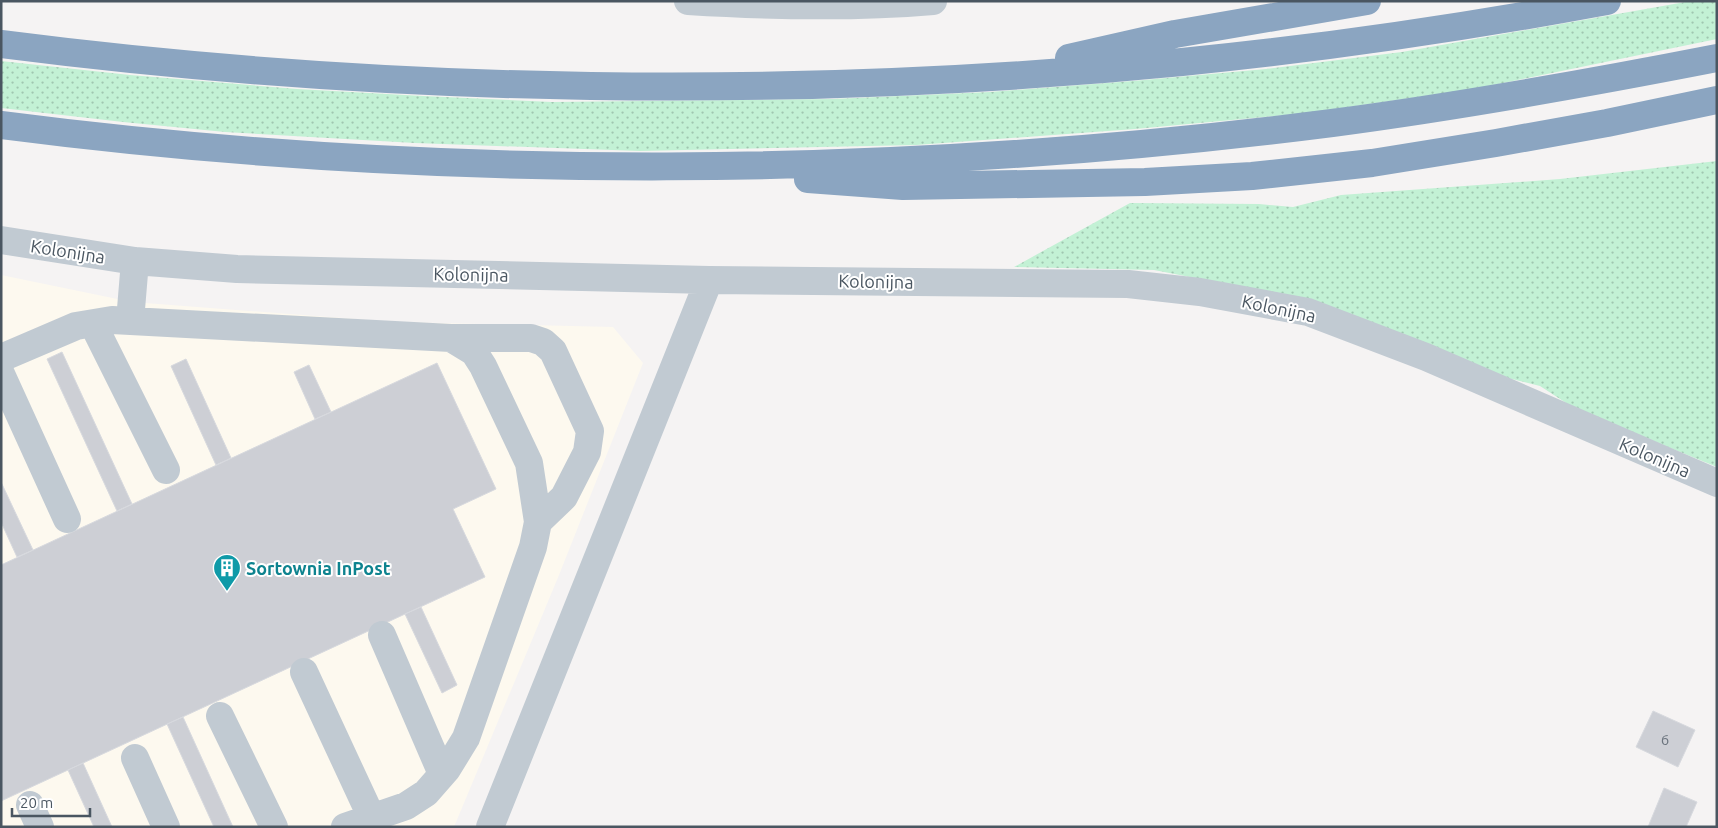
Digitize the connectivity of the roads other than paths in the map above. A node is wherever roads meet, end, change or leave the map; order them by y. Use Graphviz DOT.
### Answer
graph roads {
  1 [pos="688,1"];
  2 [pos="933,1"];
  3 [pos="1367,1"];
  4 [pos="1607,1"];
  5 [pos="1,44"];
  6 [pos="1717,58"];
  7 [pos="992,76"];
  8 [pos="1717,100"];
  9 [pos="1717,114"];
  10 [pos="1607,123"];
  11 [pos="1,125"];
  12 [pos="625,165"];
  13 [pos="1,240"];
  14 [pos="135,262"];
  15 [pos="709,280"];
  16 [pos="130,321"];
  17 [pos="93,324"];
  18 [pos="451,338"];
  19 [pos="1,358"];
  20 [pos="1,374"];
  21 [pos="166,470"];
  22 [pos="1717,483"];
  23 [pos="67,519"];
  24 [pos="538,522"];
  25 [pos="382,635"];
  26 [pos="304,672"];
  27 [pos="220,716"];
  28 [pos="134,758"];
  29 [pos="442,774"];
  30 [pos="374,822"];
  31 [pos="166,827"];
  32 [pos="274,827"];
  33 [pos="346,827"];
  34 [pos="490,827"];
  1 -- 2 [label="street"];
  3 -- 7 [label="highway"];
  4 -- 7 [label="highway"];
  5 -- 7 [label="highway"];
  6 -- 12 [label="highway"];
  8 -- 10 [label="highway"];
  9 -- 10 [label="highway"];
  10 -- 12 [label="highway"];
  11 -- 12 [label="highway"];
  13 -- 14 [label="street, Kolonijna"];
  14 -- 15 [label="street, Kolonijna"];
  14 -- 16 [label="street"];
  15 -- 22 [label="street, Kolonijna"];
  15 -- 34 [label="street"];
  16 -- 17 [label="street"];
  16 -- 18 [label="street"];
  17 -- 19 [label="street"];
  17 -- 21 [label="street"];
  18 -- 24 [label="street"];
  18 -- 24 [label="street"];
  20 -- 23 [label="street"];
  24 -- 29 [label="street"];
  25 -- 29 [label="street"];
  26 -- 30 [label="street"];
  27 -- 32 [label="street"];
  28 -- 31 [label="street"];
  29 -- 30 [label="street"];
  30 -- 33 [label="street"];
}
